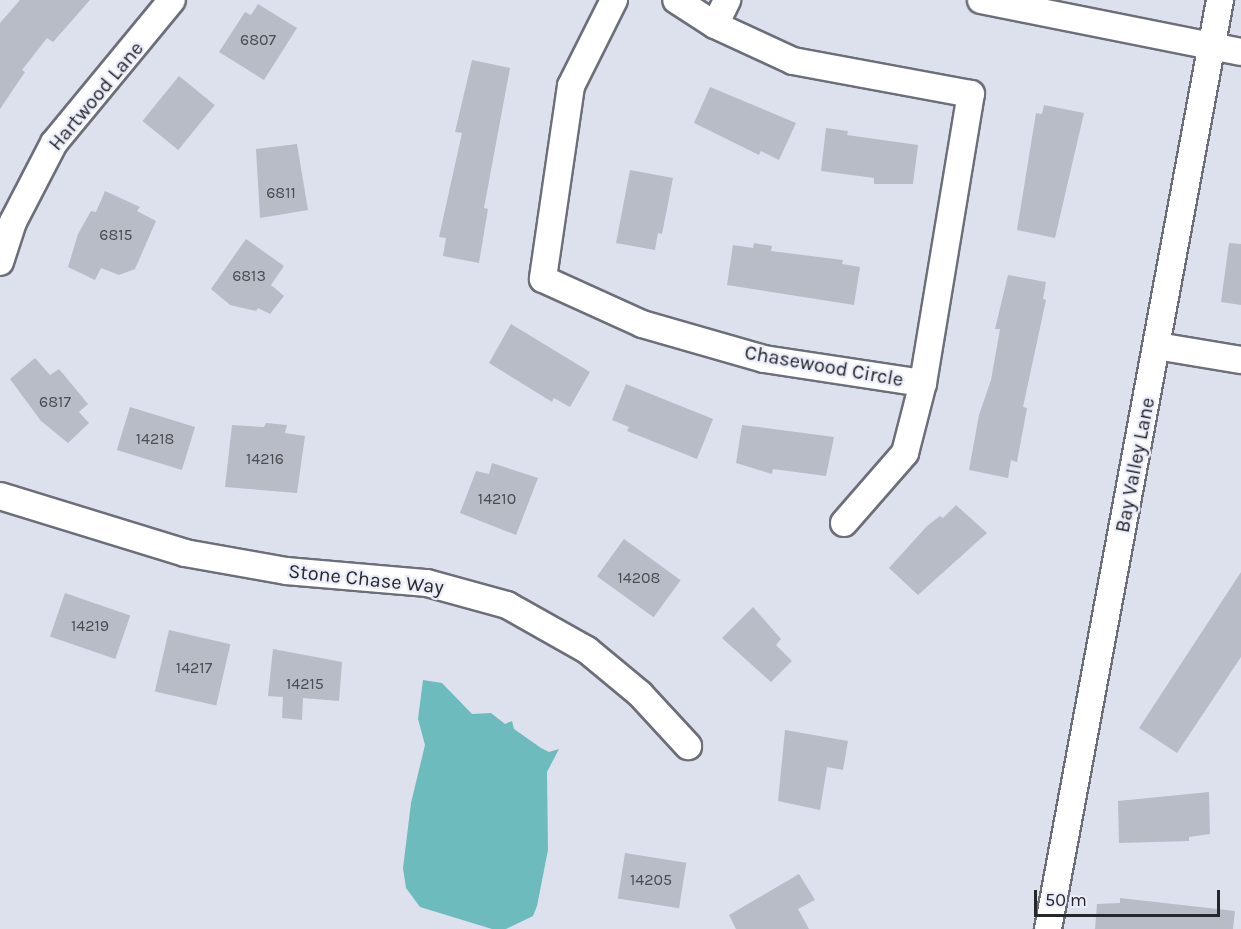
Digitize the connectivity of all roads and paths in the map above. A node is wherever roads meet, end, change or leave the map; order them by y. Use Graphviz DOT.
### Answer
graph roads {
  1 [pos="172,0"];
  2 [pos="614,0"];
  3 [pos="676,0"];
  4 [pos="727,0"];
  5 [pos="981,0"];
  6 [pos="1220,0"];
  7 [pos="715,25"];
  8 [pos="1212,44"];
  9 [pos="1241,51"];
  10 [pos="0,262"];
  11 [pos="1157,346"];
  12 [pos="1241,360"];
  13 [pos="923,383"];
  14 [pos="0,496"];
  15 [pos="844,524"];
  16 [pos="688,746"];
  17 [pos="1048,929"];
  1 -- 10 [label="street, Hartwood Lane"];
  2 -- 13 [label="street, Chasewood Circle"];
  3 -- 7 [label="street, Chasewood Circle"];
  4 -- 7 [label="street"];
  5 -- 8 [label="street"];
  6 -- 8 [label="street, Bay Valley Lane"];
  7 -- 13 [label="street, Chasewood Circle"];
  8 -- 9 [label="street"];
  8 -- 11 [label="street, Bay Valley Lane"];
  11 -- 12 [label="street"];
  11 -- 17 [label="street, Bay Valley Lane"];
  13 -- 15 [label="street"];
  14 -- 16 [label="street, Stone Chase Way"];
}
